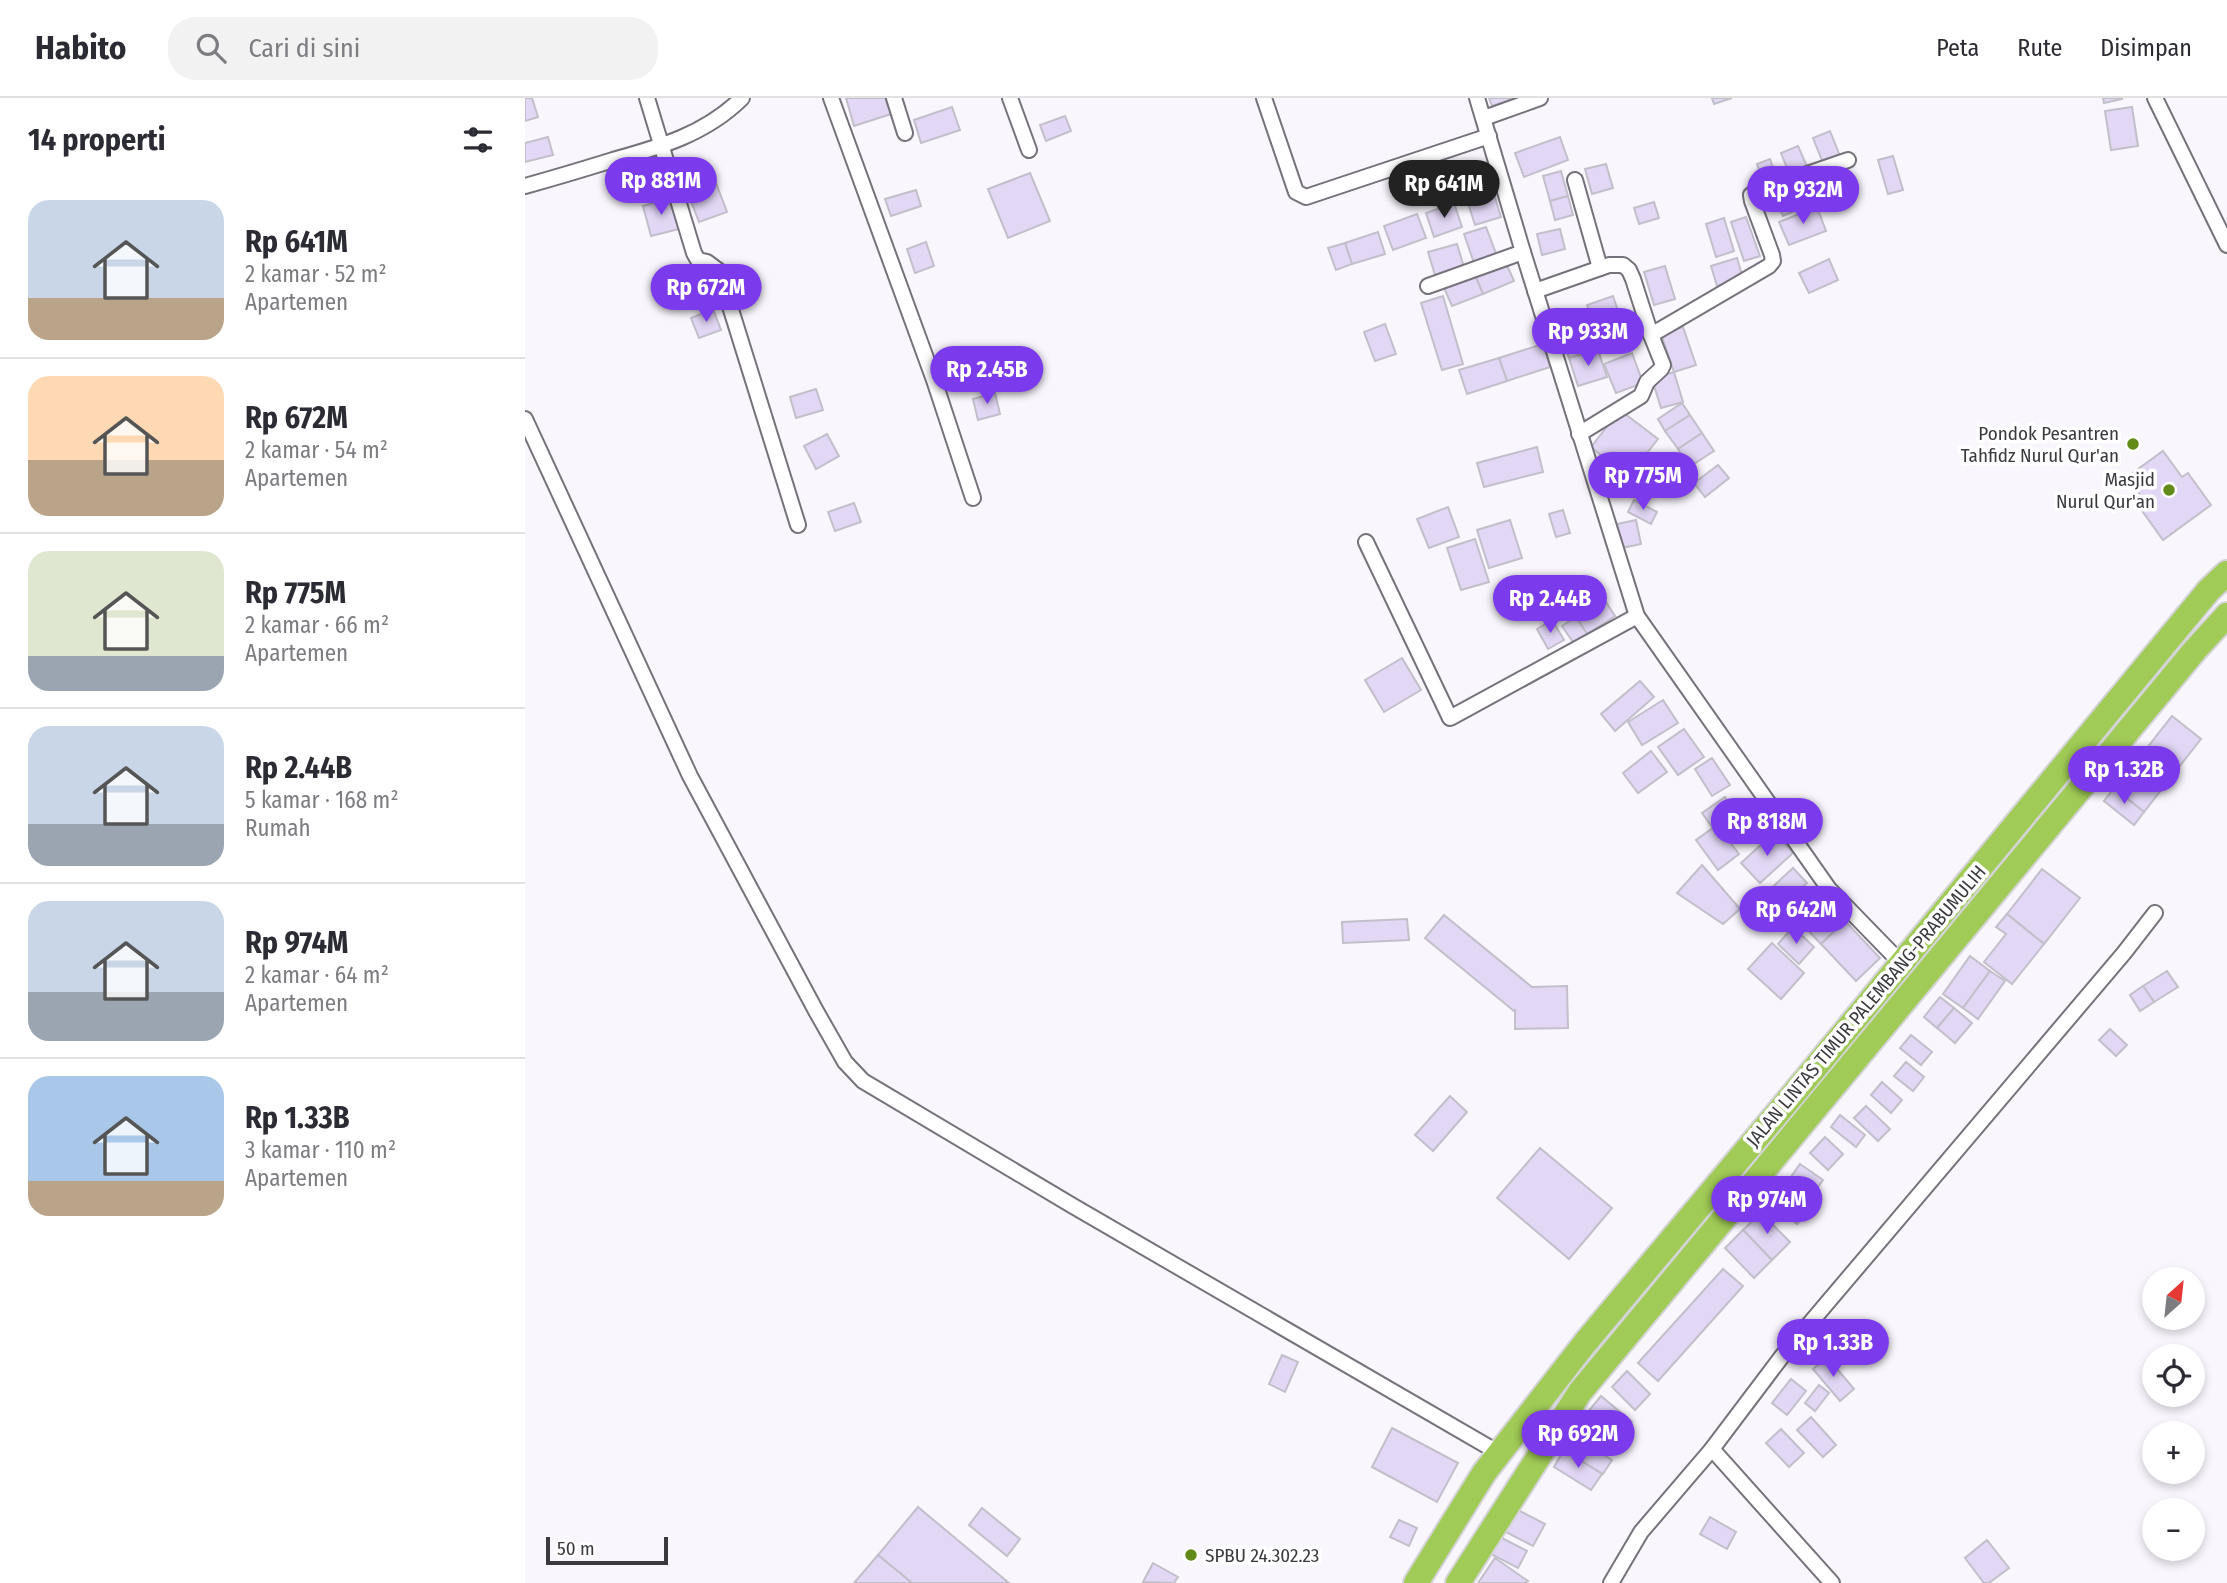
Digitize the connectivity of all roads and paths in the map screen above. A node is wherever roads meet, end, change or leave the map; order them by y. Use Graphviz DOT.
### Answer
graph roads {
  1 [pos="647,98"];
  2 [pos="741,98"];
  3 [pos="831,98"];
  4 [pos="894,98"];
  5 [pos="1010,98"];
  6 [pos="1264,98"];
  7 [pos="1477,98"];
  8 [pos="1540,98"];
  9 [pos="2155,98"];
  10 [pos="1484,118"];
  11 [pos="905,133"];
  12 [pos="1489,136"];
  13 [pos="661,146"];
  14 [pos="1029,150"];
  15 [pos="1848,160"];
  16 [pos="1575,180"];
  17 [pos="525,186"];
  18 [pos="2227,245"];
  19 [pos="1523,252"];
  20 [pos="1600,268"];
  21 [pos="1428,286"];
  22 [pos="1535,291"];
  23 [pos="1651,335"];
  24 [pos="525,419"];
  25 [pos="1579,434"];
  26 [pos="972,498"];
  27 [pos="798,525"];
  28 [pos="1366,542"];
  29 [pos="2227,573"];
  30 [pos="2227,614"];
  31 [pos="1637,617"];
  32 [pos="2155,913"];
  33 [pos="1901,963"];
  34 [pos="1712,1449"];
  35 [pos="1499,1453"];
  36 [pos="1416,1583"];
  37 [pos="1458,1583"];
  38 [pos="1611,1583"];
  39 [pos="1832,1583"];
  1 -- 13 [label="street"];
  2 -- 13 [label="street"];
  3 -- 26 [label="street"];
  4 -- 11 [label="street"];
  5 -- 14 [label="street"];
  6 -- 12 [label="street"];
  7 -- 10 [label="street"];
  8 -- 10 [label="street"];
  9 -- 18 [label="street"];
  10 -- 12 [label="street"];
  12 -- 19 [label="street"];
  13 -- 17 [label="street"];
  13 -- 27 [label="street"];
  15 -- 23 [label="street"];
  16 -- 20 [label="street"];
  19 -- 21 [label="street"];
  19 -- 22 [label="street"];
  20 -- 22 [label="street"];
  20 -- 23 [label="street"];
  22 -- 25 [label="street"];
  23 -- 25 [label="street"];
  24 -- 35 [label="street"];
  25 -- 31 [label="street"];
  28 -- 31 [label="street"];
  29 -- 33 [label="highway, JALAN LINTAS TIMUR PALEMBANG-PRABUMULIH"];
  30 -- 37 [label="highway, JALAN LINTAS TIMUR PALEMBANG-PRABUMULIH"];
  31 -- 33 [label="street"];
  32 -- 34 [label="street"];
  33 -- 35 [label="highway, JALAN LINTAS TIMUR PALEMBANG-PRABUMULIH"];
  34 -- 38 [label="street"];
  34 -- 39 [label="street"];
  35 -- 36 [label="highway, JALAN LINTAS TIMUR PALEMBANG-PRABUMULIH"];
}
